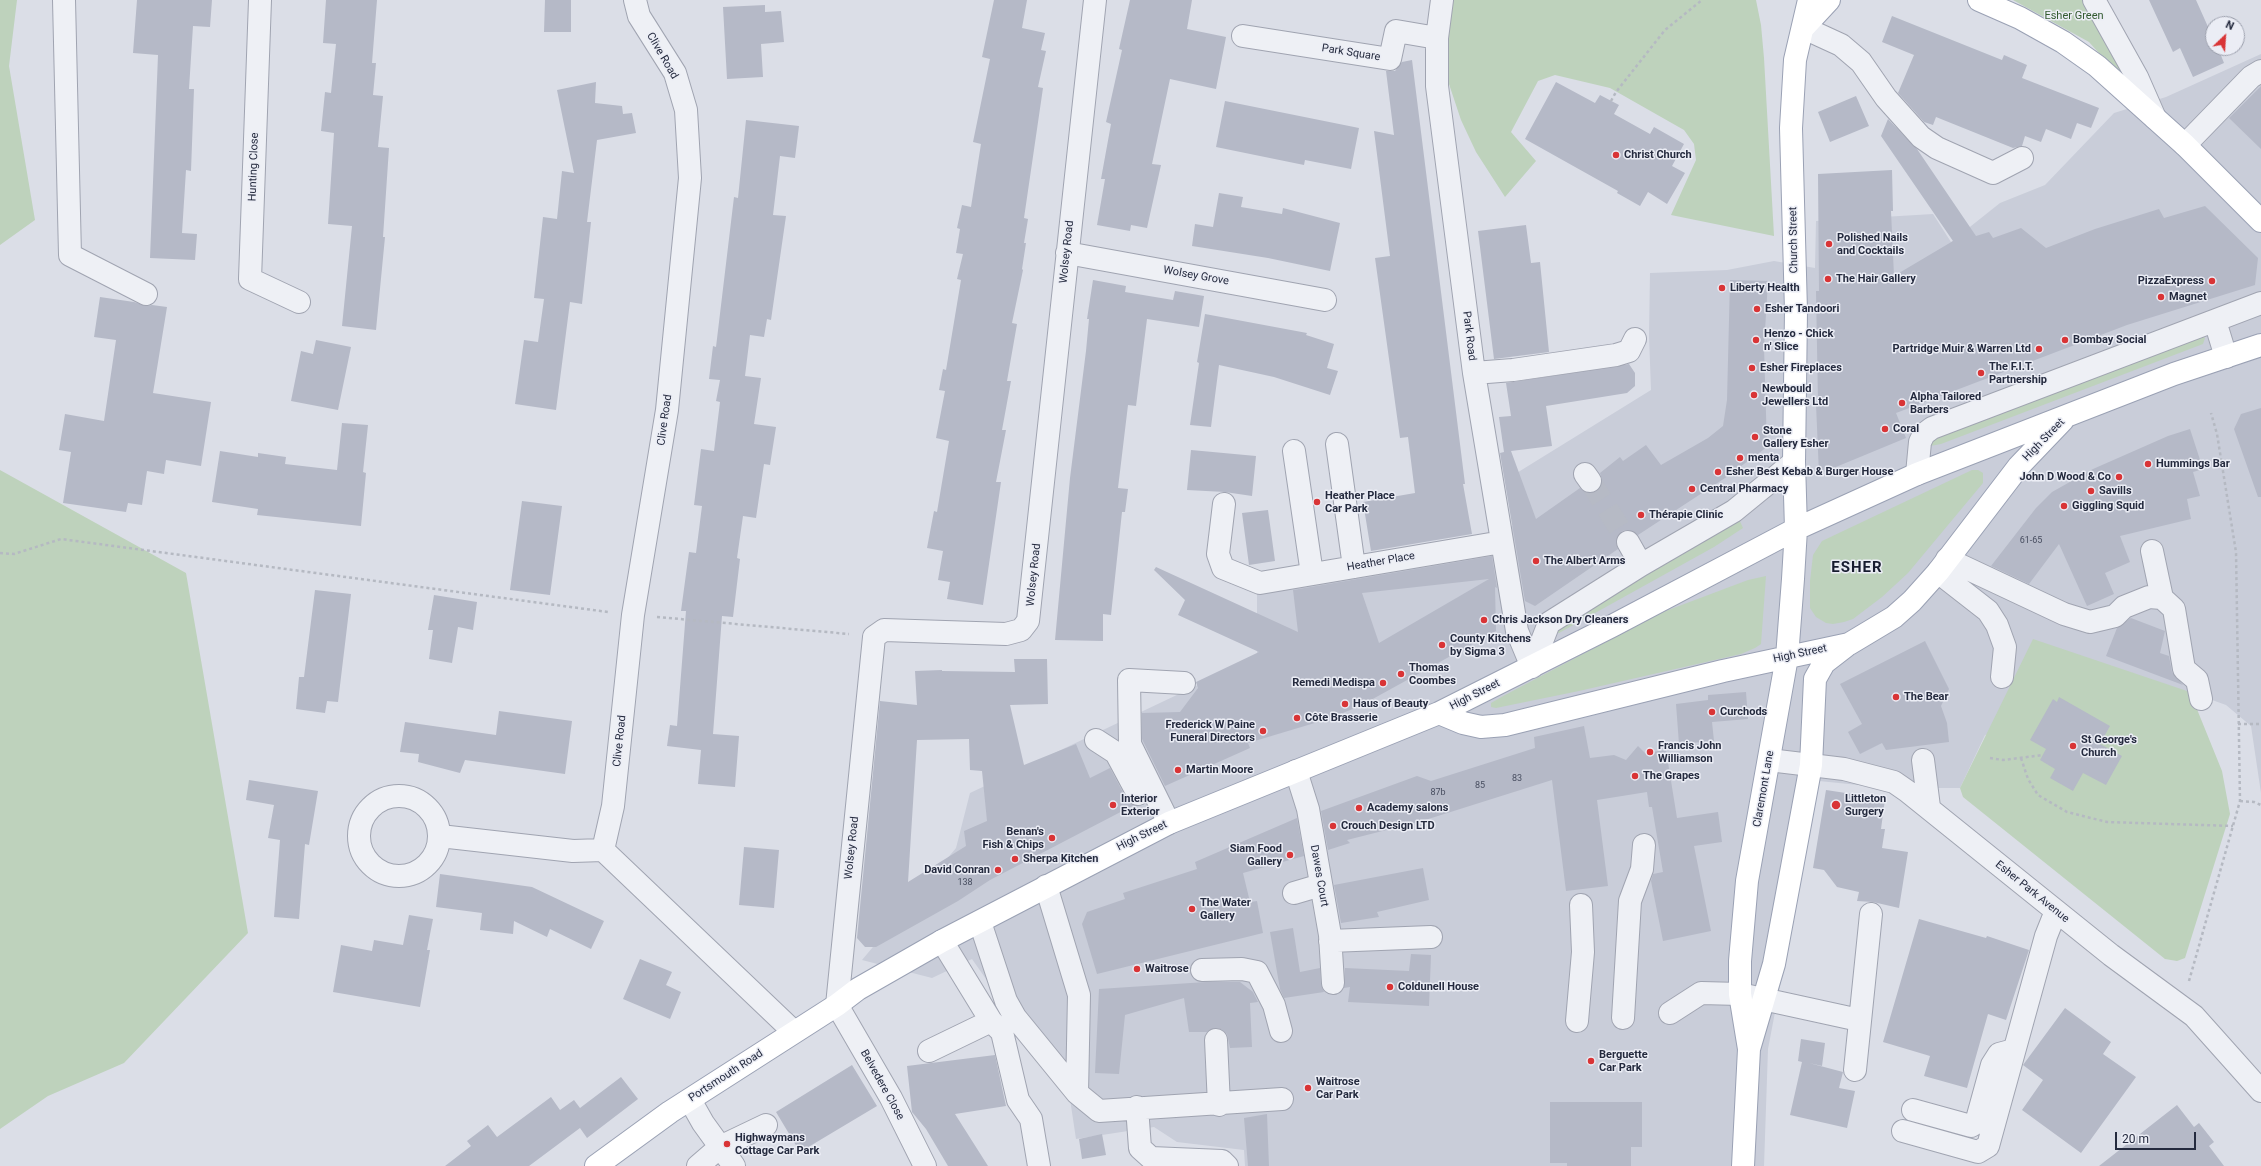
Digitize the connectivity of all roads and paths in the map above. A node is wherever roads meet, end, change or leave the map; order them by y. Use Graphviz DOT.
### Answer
graph roads {
  1 [pos="64,0"];
  2 [pos="260,0"];
  3 [pos="635,0"];
  4 [pos="1095,0"];
  5 [pos="1442,0"];
  6 [pos="1702,0"];
  7 [pos="1797,0"];
  8 [pos="1809,0"];
  9 [pos="1829,0"];
  10 [pos="1979,0"];
  11 [pos="2094,0"];
  12 [pos="1804,28"];
  13 [pos="1243,36"];
  14 [pos="1437,38"];
  15 [pos="2261,71"];
  16 [pos="1611,101"];
  17 [pos="2155,118"];
  18 [pos="2185,145"];
  19 [pos="2022,158"];
  20 [pos="2261,221"];
  21 [pos="1067,253"];
  22 [pos="146,294"];
  23 [pos="1325,300"];
  24 [pos="299,302"];
  25 [pos="2261,303"];
  26 [pos="2215,321"];
  27 [pos="1635,339"];
  28 [pos="2261,345"];
  29 [pos="2226,357"];
  30 [pos="1474,373"];
  31 [pos="2069,414"];
  32 [pos="1337,444"];
  33 [pos="1294,451"];
  34 [pos="1794,462"];
  35 [pos="1917,474"];
  36 [pos="1224,504"];
  37 [pos="1796,529"];
  38 [pos="1502,542"];
  39 [pos="1628,542"];
  40 [pos="2152,551"];
  41 [pos="0,553"];
  42 [pos="1641,565"];
  43 [pos="1943,565"];
  44 [pos="1354,567"];
  45 [pos="1312,574"];
  46 [pos="2162,598"];
  47 [pos="633,615"];
  48 [pos="874,637"];
  49 [pos="1849,644"];
  50 [pos="1787,657"];
  51 [pos="1532,667"];
  52 [pos="2002,677"];
  53 [pos="1184,683"];
  54 [pos="2201,699"];
  55 [pos="1439,713"];
  56 [pos="2238,724"];
  57 [pos="2261,724"];
  58 [pos="1096,740"];
  59 [pos="2043,755"];
  60 [pos="1990,758"];
  61 [pos="2021,758"];
  62 [pos="1768,760"];
  63 [pos="1923,760"];
  64 [pos="1810,765"];
  65 [pos="1296,771"];
  66 [pos="2240,801"];
  67 [pos="2261,805"];
  68 [pos="1929,807"];
  69 [pos="1162,826"];
  70 [pos="2233,826"];
  71 [pos="440,836"];
  72 [pos="1644,845"];
  73 [pos="603,850"];
  74 [pos="1321,885"];
  75 [pos="1046,886"];
  76 [pos="1294,893"];
  77 [pos="1581,905"];
  78 [pos="2056,911"];
  79 [pos="1871,914"];
  80 [pos="980,922"];
  81 [pos="1430,937"];
  82 [pos="942,941"];
  83 [pos="1330,941"];
  84 [pos="1202,970"];
  85 [pos="1333,983"];
  86 [pos="858,989"];
  87 [pos="1740,994"];
  88 [pos="1764,999"];
  89 [pos="836,1005"];
  90 [pos="1670,1013"];
  91 [pos="1623,1018"];
  92 [pos="1859,1020"];
  93 [pos="990,1021"];
  94 [pos="1577,1021"];
  95 [pos="793,1031"];
  96 [pos="1281,1031"];
  97 [pos="1216,1040"];
  98 [pos="1749,1049"];
  99 [pos="2014,1050"];
  100 [pos="929,1051"];
  101 [pos="1855,1070"];
  102 [pos="2261,1091"];
  103 [pos="1077,1093"];
  104 [pos="1282,1099"];
  105 [pos="690,1100"];
  106 [pos="1219,1105"];
  107 [pos="1137,1107"];
  108 [pos="1914,1110"];
  109 [pos="766,1125"];
  110 [pos="1903,1131"];
  111 [pos="720,1147"];
  112 [pos="596,1166"];
  113 [pos="698,1166"];
  114 [pos="734,1166"];
  115 [pos="925,1166"];
  116 [pos="1039,1166"];
  117 [pos="1226,1166"];
  118 [pos="1743,1166"];
  1 -- 22 [label="street"];
  2 -- 24 [label="street, Hunting Close"];
  3 -- 47 [label="street, Clive Road"];
  4 -- 21 [label="street, Wolsey Road"];
  5 -- 14 [label="street, Park Road"];
  6 -- 16 [label="path"];
  7 -- 12 [label="main road"];
  8 -- 12 [label="main road, Church Street"];
  9 -- 12 [label="main road"];
  10 -- 17 [label="main road"];
  11 -- 17 [label="street"];
  12 -- 19 [label="street"];
  12 -- 34 [label="main road, Church Street"];
  13 -- 14 [label="street, Park Square"];
  14 -- 30 [label="street, Park Road"];
  15 -- 18 [label="street"];
  17 -- 18 [label="main road"];
  18 -- 20 [label="main road"];
  21 -- 23 [label="street, Wolsey Grove"];
  21 -- 48 [label="street, Wolsey Road"];
  25 -- 26 [label="street"];
  26 -- 29 [label="street"];
  26 -- 35 [label="street"];
  27 -- 30 [label="street"];
  28 -- 29 [label="main road, High Street"];
  29 -- 31 [label="main road, High Street"];
  30 -- 38 [label="street, Park Road"];
  31 -- 35 [label="main road, High Street"];
  31 -- 43 [label="main road, High Street"];
  32 -- 44 [label="street"];
  33 -- 45 [label="street"];
  34 -- 37 [label="main road, Church Street"];
  34 -- 42 [label="street"];
  35 -- 37 [label="main road, High Street"];
  36 -- 45 [label="street, Heather Place"];
  37 -- 50 [label="main road, Claremont Lane"];
  37 -- 51 [label="main road, High Street"];
  38 -- 44 [label="street, Heather Place"];
  38 -- 51 [label="street, Park Road"];
  39 -- 42 [label="street"];
  40 -- 46 [label="street"];
  41 -- 47 [label="path"];
  42 -- 51 [label="street"];
  43 -- 46 [label="street"];
  43 -- 49 [label="main road, High Street"];
  43 -- 52 [label="street"];
  44 -- 45 [label="street, Heather Place"];
  46 -- 54 [label="street"];
  47 -- 48 [label="path"];
  47 -- 73 [label="street, Clive Road"];
  48 -- 89 [label="street, Wolsey Road"];
  49 -- 50 [label="main road, High Street"];
  49 -- 64 [label="main road, Claremont Lane"];
  50 -- 55 [label="main road, High Street"];
  50 -- 62 [label="main road, Claremont Lane"];
  51 -- 55 [label="main road, High Street"];
  53 -- 69 [label="street"];
  55 -- 65 [label="main road, High Street"];
  56 -- 57 [label="path"];
  58 -- 69 [label="street"];
  59 -- 61 [label="path"];
  60 -- 61 [label="path"];
  61 -- 70 [label="path"];
  62 -- 64 [label="street, Esher Park Avenue"];
  62 -- 87 [label="main road, Claremont Lane"];
  63 -- 68 [label="street"];
  64 -- 68 [label="street, Esher Park Avenue"];
  64 -- 88 [label="main road, Claremont Lane"];
  65 -- 69 [label="main road, High Street"];
  65 -- 74 [label="street, Dawes Court"];
  66 -- 67 [label="path"];
  68 -- 78 [label="street, Esher Park Avenue"];
  69 -- 75 [label="main road, High Street"];
  71 -- 73 [label="street"];
  72 -- 91 [label="street"];
  73 -- 95 [label="street"];
  74 -- 76 [label="street"];
  74 -- 83 [label="street, Dawes Court"];
  75 -- 80 [label="main road, High Street"];
  75 -- 103 [label="street"];
  77 -- 94 [label="street"];
  78 -- 99 [label="street"];
  78 -- 102 [label="street, Esher Park Avenue"];
  79 -- 92 [label="street"];
  80 -- 82 [label="main road, High Street"];
  80 -- 103 [label="street"];
  81 -- 83 [label="street"];
  82 -- 86 [label="main road, High Street"];
  82 -- 93 [label="street"];
  83 -- 85 [label="street, Dawes Court"];
  84 -- 96 [label="street"];
  86 -- 89 [label="main road, Portsmouth Road"];
  87 -- 88 [label="street"];
  87 -- 90 [label="street"];
  87 -- 98 [label="main road, Claremont Lane"];
  88 -- 92 [label="street"];
  88 -- 98 [label="main road, Claremont Lane"];
  89 -- 95 [label="main road, Portsmouth Road"];
  89 -- 115 [label="street, Belvedere Close"];
  92 -- 101 [label="street"];
  93 -- 100 [label="street"];
  93 -- 116 [label="street"];
  95 -- 105 [label="main road, Portsmouth Road"];
  97 -- 106 [label="street"];
  98 -- 118 [label="main road, Claremont Lane"];
  99 -- 108 [label="street"];
  99 -- 110 [label="street"];
  103 -- 107 [label="street"];
  104 -- 106 [label="street"];
  105 -- 111 [label="street"];
  105 -- 112 [label="main road, Portsmouth Road"];
  106 -- 107 [label="street"];
  107 -- 117 [label="street"];
  109 -- 111 [label="street"];
  111 -- 113 [label="street"];
  111 -- 114 [label="street"];
}
